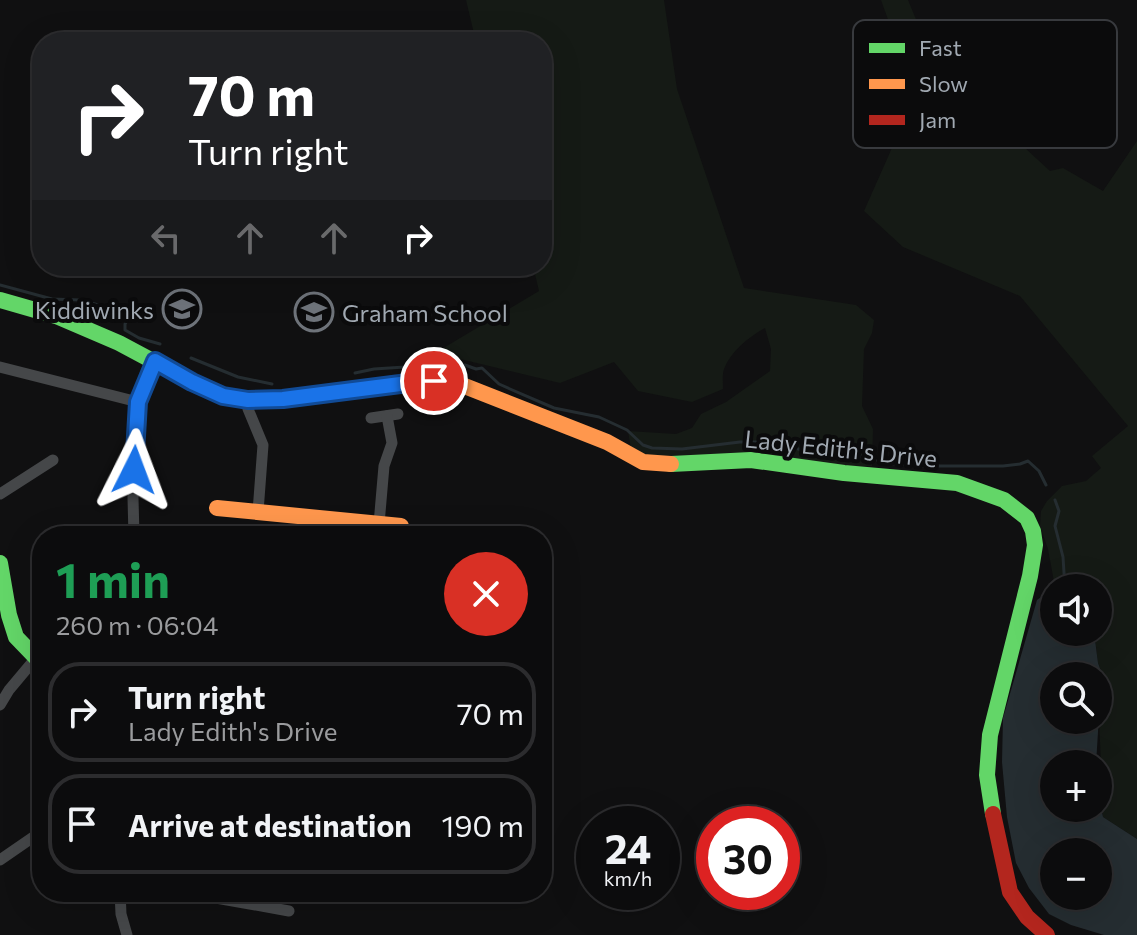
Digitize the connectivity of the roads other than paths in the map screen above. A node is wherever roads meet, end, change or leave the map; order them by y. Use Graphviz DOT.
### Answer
graph roads {
  1 [pos="0,300"];
  2 [pos="155,361"];
  3 [pos="0,367"];
  4 [pos="248,400"];
  5 [pos="138,402"];
  6 [pos="371,418"];
  7 [pos="53,459"];
  8 [pos="0,494"];
  9 [pos="217,508"];
  10 [pos="258,512"];
  11 [pos="379,524"];
  12 [pos="134,526"];
  13 [pos="401,526"];
  14 [pos="0,563"];
  15 [pos="32,655"];
  16 [pos="32,668"];
  17 [pos="0,705"];
  18 [pos="32,838"];
  19 [pos="0,860"];
  20 [pos="120,902"];
  21 [pos="242,902"];
  22 [pos="290,910"];
  23 [pos="127,935"];
  24 [pos="1047,935"];
  1 -- 2 [label="street, Lady Edith's Drive"];
  2 -- 4 [label="street, Lady Edith's Drive"];
  2 -- 5 [label="street"];
  3 -- 5 [label="street"];
  4 -- 10 [label="street"];
  4 -- 24 [label="street, Lady Edith's Drive"];
  5 -- 12 [label="street"];
  6 -- 11 [label="street"];
  7 -- 8 [label="street"];
  9 -- 10 [label="street"];
  10 -- 11 [label="street"];
  11 -- 13 [label="street"];
  14 -- 15 [label="street"];
  16 -- 17 [label="street"];
  18 -- 19 [label="street"];
  20 -- 23 [label="street"];
  21 -- 22 [label="street"];
}
